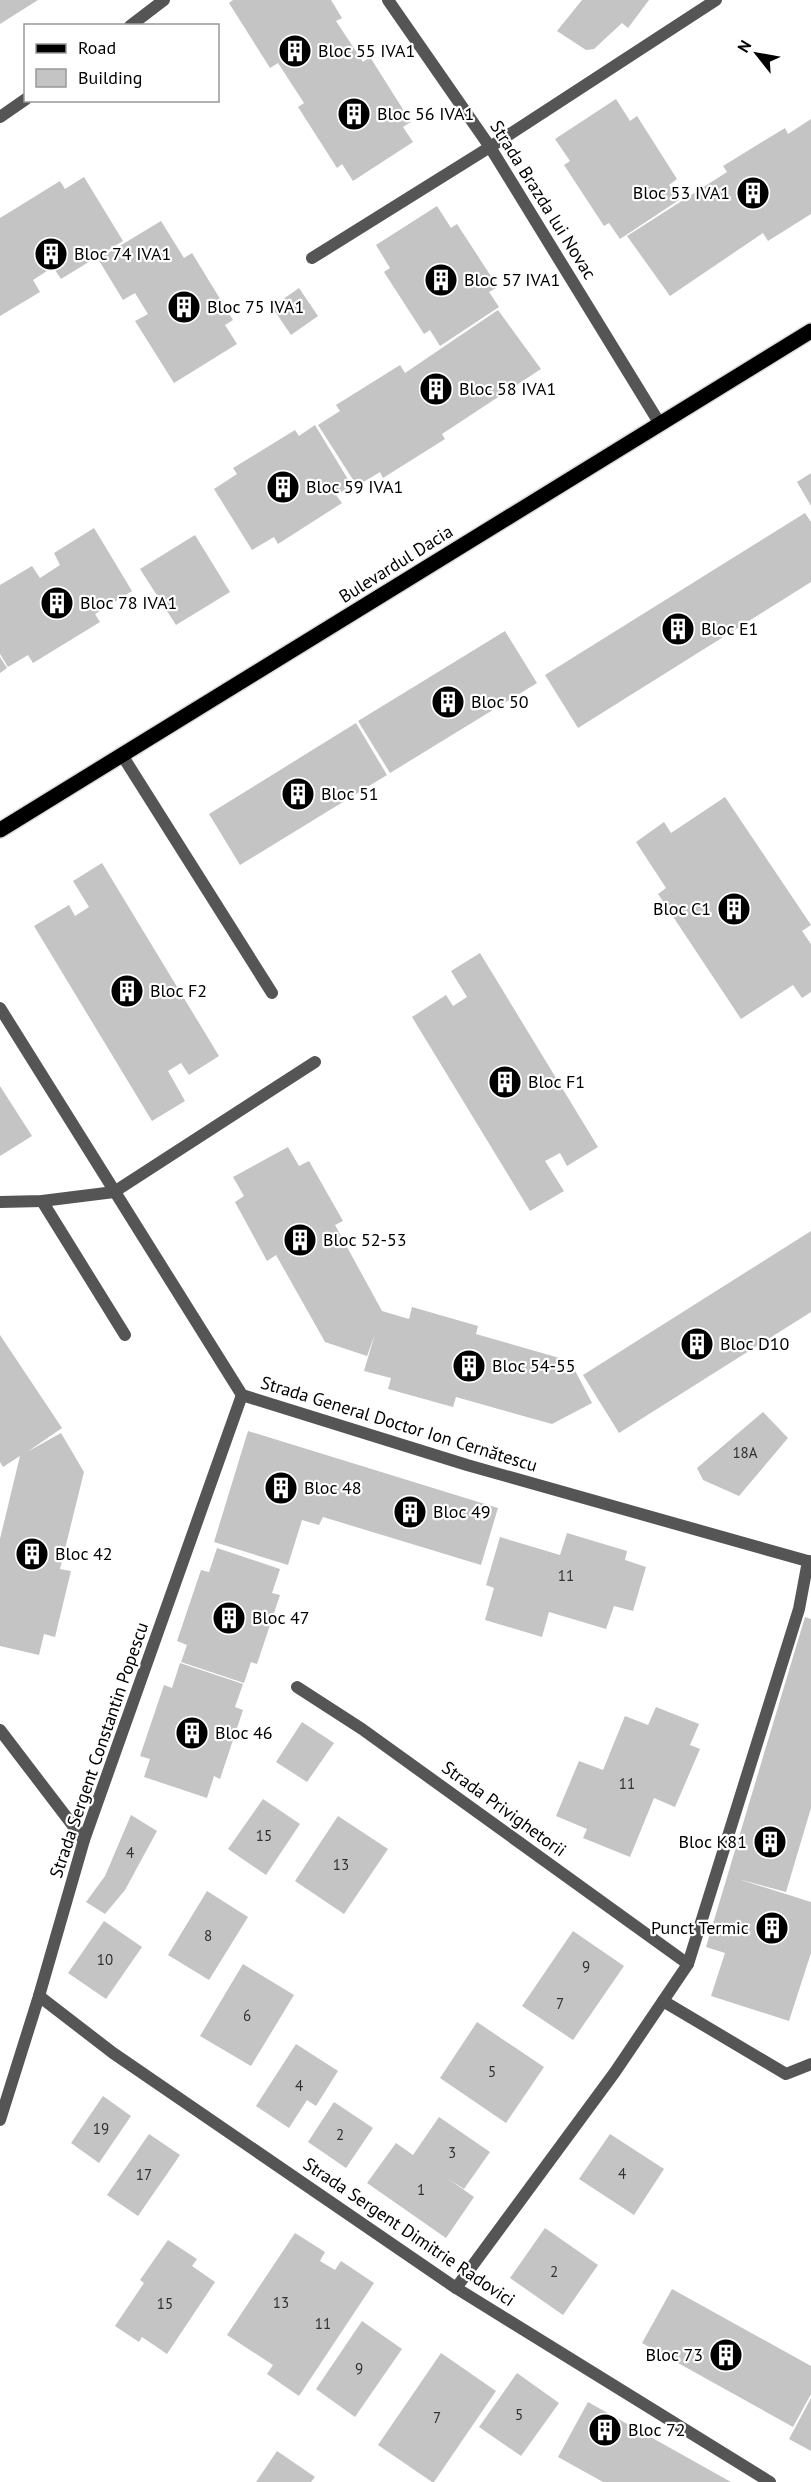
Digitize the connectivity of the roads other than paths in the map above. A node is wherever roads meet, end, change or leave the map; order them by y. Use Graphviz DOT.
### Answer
graph roads {
  1 [pos="164,0"];
  2 [pos="388,0"];
  3 [pos="716,0"];
  4 [pos="133,24"];
  5 [pos="24,100"];
  6 [pos="0,117"];
  7 [pos="490,147"];
  8 [pos="312,258"];
  9 [pos="811,331"];
  10 [pos="660,424"];
  11 [pos="122,755"];
  12 [pos="0,830"];
  13 [pos="272,993"];
  14 [pos="0,1008"];
  15 [pos="315,1062"];
  16 [pos="114,1192"];
  17 [pos="42,1201"];
  18 [pos="0,1202"];
  19 [pos="125,1335"];
  20 [pos="242,1395"];
  21 [pos="809,1562"];
  22 [pos="297,1686"];
  23 [pos="0,1730"];
  24 [pos="84,1840"];
  25 [pos="688,1964"];
  26 [pos="39,1996"];
  27 [pos="663,2001"];
  28 [pos="811,2064"];
  29 [pos="0,2120"];
  30 [pos="456,2288"];
  31 [pos="770,2482"];
  1 -- 4 [label="street"];
  2 -- 7 [label="street, Strada Brazda lui Novac"];
  3 -- 7 [label="street"];
  5 -- 6 [label="street"];
  7 -- 8 [label="street"];
  7 -- 10 [label="street, Strada Brazda lui Novac"];
  9 -- 10 [label="main road, Bulevardul Dacia"];
  10 -- 11 [label="main road, Bulevardul Dacia"];
  11 -- 12 [label="main road, Bulevardul Dacia"];
  11 -- 13 [label="street"];
  14 -- 16 [label="street, Strada General Doctor Ion Cernătescu"];
  15 -- 16 [label="street"];
  16 -- 17 [label="street"];
  16 -- 20 [label="street, Strada General Doctor Ion Cernătescu"];
  17 -- 18 [label="street"];
  17 -- 19 [label="street"];
  20 -- 21 [label="street, Strada General Doctor Ion Cernătescu"];
  20 -- 24 [label="street, Strada Sergent Constantin Popescu"];
  21 -- 25 [label="street"];
  22 -- 25 [label="street, Strada Privighetorii"];
  23 -- 24 [label="street"];
  24 -- 26 [label="street, Strada Sergent Constantin Popescu"];
  25 -- 27 [label="street"];
  26 -- 29 [label="street, Strada Sergent Constantin Popescu"];
  26 -- 30 [label="street, Strada Sergent Dimitrie Radovici"];
  27 -- 28 [label="street"];
  27 -- 30 [label="street"];
  30 -- 31 [label="street, Strada Sergent Dimitrie Radovici"];
}
